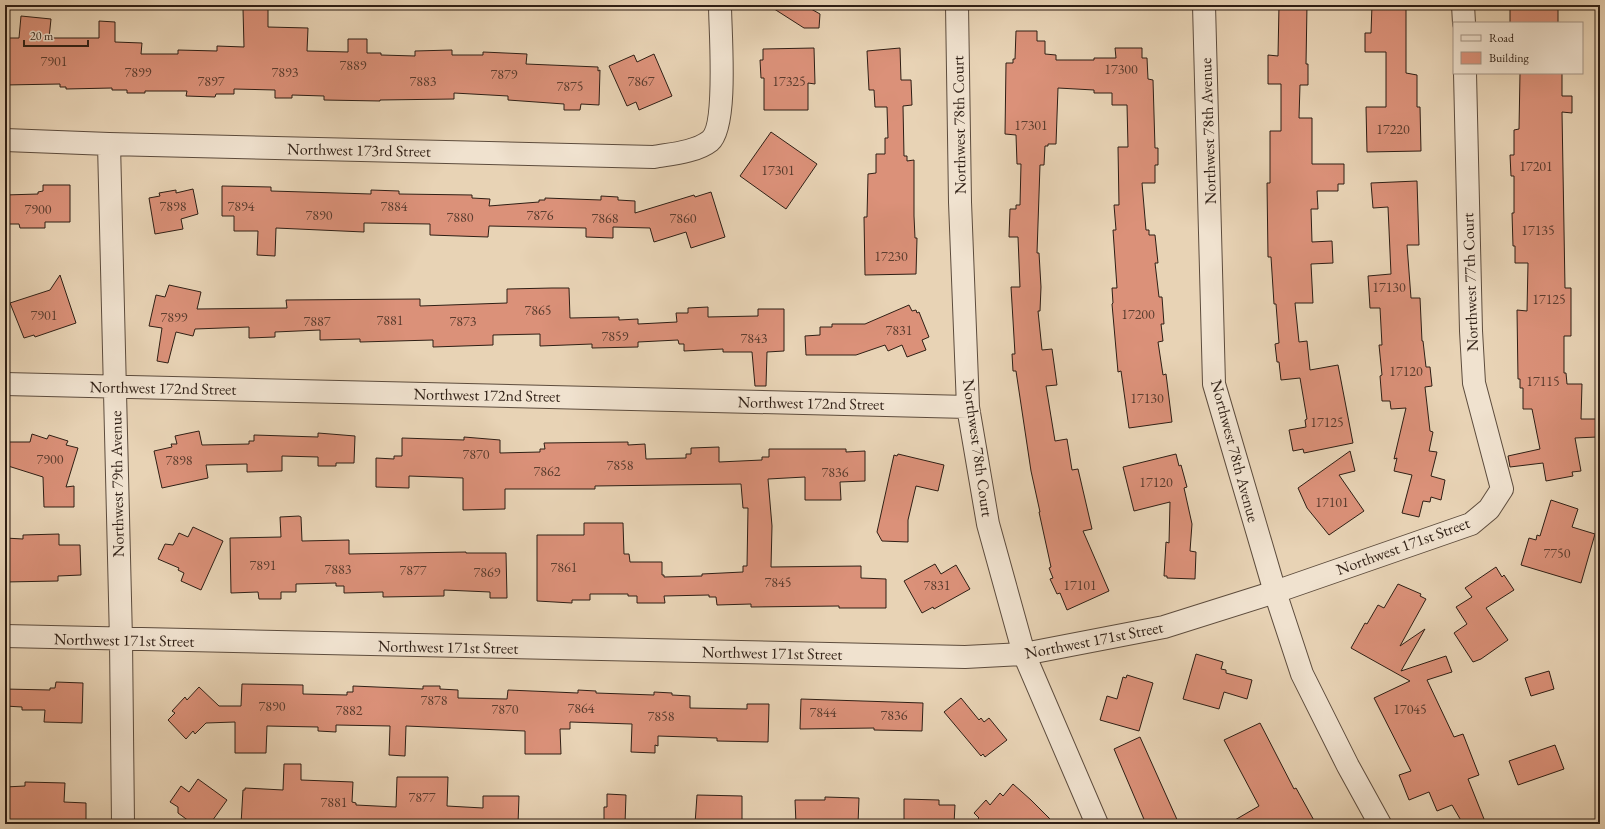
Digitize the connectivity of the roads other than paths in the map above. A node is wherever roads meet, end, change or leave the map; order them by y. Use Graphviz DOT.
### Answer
graph roads {
  1 [pos="720,5"];
  2 [pos="957,5"];
  3 [pos="1204,5"];
  4 [pos="1463,5"];
  5 [pos="1464,22"];
  6 [pos="1465,74"];
  7 [pos="5,140"];
  8 [pos="110,144"];
  9 [pos="5,384"];
  10 [pos="115,386"];
  11 [pos="968,407"];
  12 [pos="1502,488"];
  13 [pos="1275,592"];
  14 [pos="5,636"];
  15 [pos="121,640"];
  16 [pos="1024,654"];
  17 [pos="123,824"];
  18 [pos="1097,824"];
  19 [pos="1380,824"];
  1 -- 8 [label="street, Northwest 173rd Street"];
  2 -- 11 [label="street, Northwest 78th Court"];
  3 -- 13 [label="street, Northwest 78th Avenue"];
  4 -- 5 [label="street"];
  6 -- 12 [label="street, Northwest 77th Court"];
  7 -- 8 [label="street, Northwest 173rd Street"];
  8 -- 10 [label="street, Northwest 79th Avenue"];
  9 -- 10 [label="street, Northwest 172nd Street"];
  10 -- 11 [label="street, Northwest 172nd Street"];
  10 -- 15 [label="street, Northwest 79th Avenue"];
  11 -- 16 [label="street, Northwest 78th Court"];
  12 -- 13 [label="street, Northwest 171st Street"];
  13 -- 16 [label="street, Northwest 171st Street"];
  13 -- 19 [label="street, Northwest 78th Avenue"];
  14 -- 15 [label="street, Northwest 171st Street"];
  15 -- 16 [label="street, Northwest 171st Street"];
  15 -- 17 [label="street, Northwest 79th Avenue"];
  16 -- 18 [label="street, Northwest 78th Court"];
}
